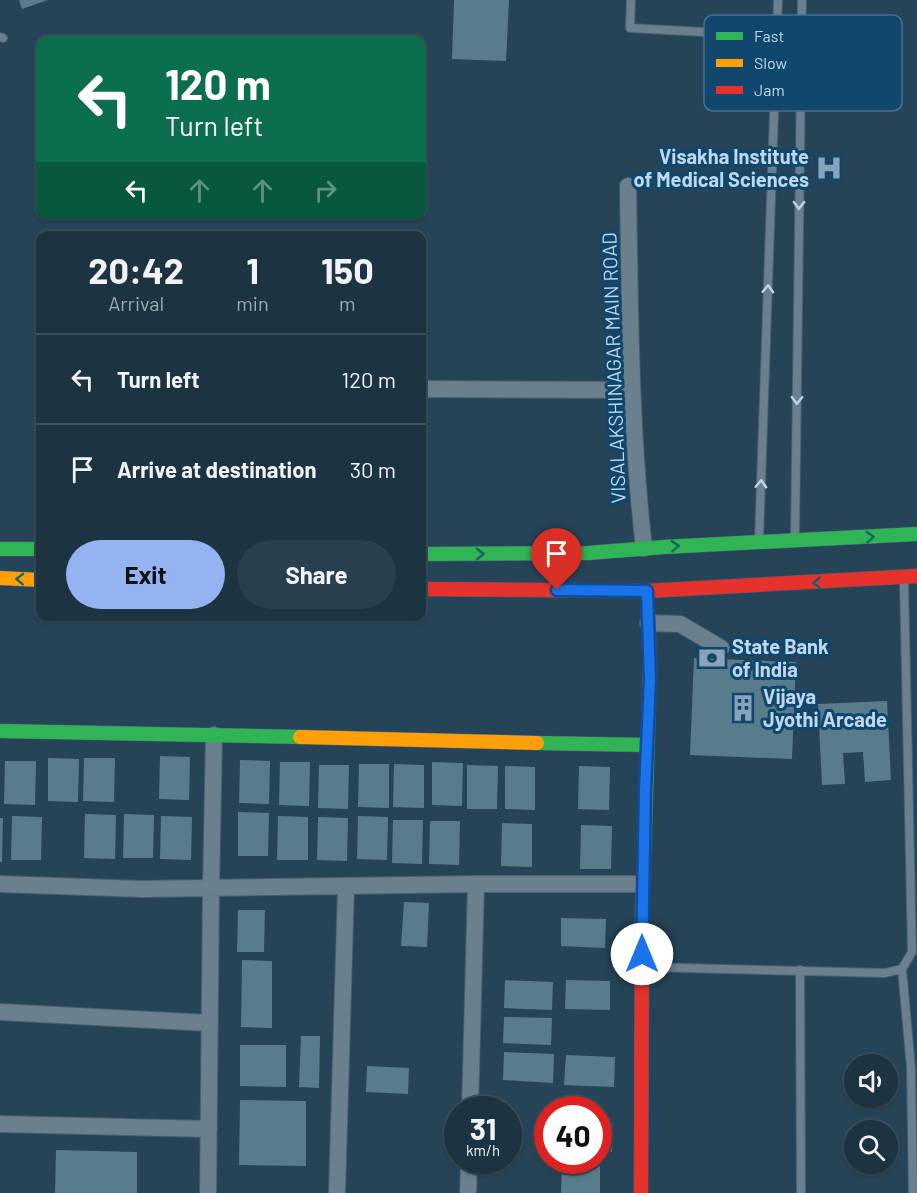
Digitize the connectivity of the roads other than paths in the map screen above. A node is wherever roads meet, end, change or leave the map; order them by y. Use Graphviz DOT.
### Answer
graph roads {
  1 [pos="631,0"];
  2 [pos="802,0"];
  3 [pos="802,15"];
  4 [pos="704,32"];
  5 [pos="775,111"];
  6 [pos="801,111"];
  7 [pos="628,186"];
  8 [pos="426,389"];
  9 [pos="632,390"];
  10 [pos="917,534"];
  11 [pos="795,540"];
  12 [pos="759,542"];
  13 [pos="644,548"];
  14 [pos="0,549"];
  15 [pos="36,549"];
  16 [pos="426,554"];
  17 [pos="910,577"];
  18 [pos="0,578"];
  19 [pos="36,579"];
  20 [pos="426,589"];
  21 [pos="647,591"];
  22 [pos="648,623"];
  23 [pos="721,648"];
  24 [pos="0,731"];
  25 [pos="214,735"];
  26 [pos="646,745"];
  27 [pos="0,884"];
  28 [pos="476,884"];
  29 [pos="642,884"];
  30 [pos="346,887"];
  31 [pos="211,888"];
  32 [pos="642,967"];
  33 [pos="902,969"];
  34 [pos="800,970"];
  35 [pos="0,1012"];
  36 [pos="209,1023"];
  37 [pos="470,1096"];
  38 [pos="0,1124"];
  39 [pos="209,1129"];
  40 [pos="469,1174"];
  41 [pos="208,1193"];
  42 [pos="337,1193"];
  43 [pos="468,1193"];
  44 [pos="640,1193"];
  45 [pos="801,1193"];
  46 [pos="913,1193"];
  1 -- 4 [label="lane"];
  2 -- 3 [label="lane, one-way"];
  12 -- 5 [label="lane, one-way"];
  6 -- 11 [label="lane, one-way"];
  7 -- 9 [label="street, VISALAKSHINAGAR MAIN ROAD"];
  8 -- 9 [label="street"];
  9 -- 13 [label="street, VISALAKSHINAGAR MAIN ROAD"];
  11 -- 10 [label="street, one-way"];
  11 -- 12 [label="street"];
  13 -- 12 [label="street, one-way"];
  16 -- 13 [label="street, one-way"];
  14 -- 15 [label="street"];
  17 -- 21 [label="street, one-way"];
  17 -- 33 [label="lane"];
  19 -- 18 [label="street, one-way"];
  20 -- 21 [label="street"];
  21 -- 22 [label="street"];
  22 -- 23 [label="street"];
  22 -- 26 [label="street"];
  24 -- 25 [label="street"];
  25 -- 26 [label="street"];
  25 -- 31 [label="street"];
  26 -- 29 [label="street"];
  27 -- 31 [label="street"];
  28 -- 29 [label="street"];
  28 -- 30 [label="street"];
  28 -- 37 [label="street"];
  29 -- 32 [label="street"];
  30 -- 31 [label="street"];
  30 -- 42 [label="street"];
  31 -- 36 [label="street"];
  32 -- 34 [label="lane"];
  32 -- 44 [label="street"];
  33 -- 34 [label="lane"];
  33 -- 46 [label="lane"];
  34 -- 45 [label="lane"];
  35 -- 36 [label="street"];
  36 -- 39 [label="street"];
  38 -- 39 [label="street"];
  39 -- 41 [label="street"];
  40 -- 43 [label="street"];
}
